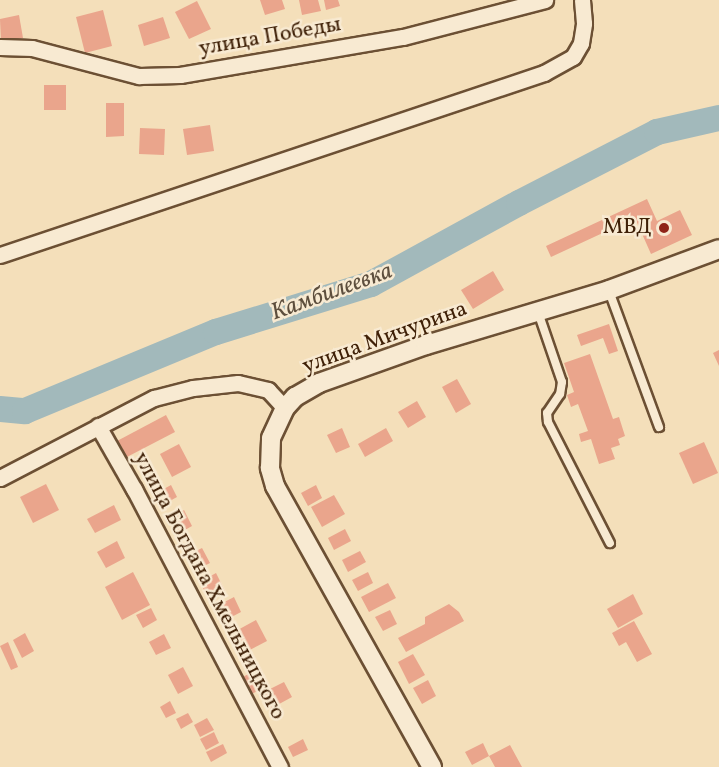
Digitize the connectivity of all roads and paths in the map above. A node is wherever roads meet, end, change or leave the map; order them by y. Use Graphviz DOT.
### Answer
graph roads {
  1 [pos="545,0"];
  2 [pos="582,0"];
  3 [pos="0,47"];
  4 [pos="719,249"];
  5 [pos="0,255"];
  6 [pos="609,290"];
  7 [pos="538,312"];
  8 [pos="285,408"];
  9 [pos="98,426"];
  10 [pos="659,427"];
  11 [pos="0,478"];
  12 [pos="610,543"];
  13 [pos="280,767"];
  14 [pos="432,767"];
  1 -- 3 [label="street, улица Победы"];
  2 -- 5 [label="street"];
  4 -- 6 [label="street, улица Мичурина"];
  6 -- 7 [label="street, улица Мичурина"];
  6 -- 10 [label="lane"];
  7 -- 8 [label="street, улица Мичурина"];
  7 -- 12 [label="lane"];
  8 -- 9 [label="street"];
  8 -- 14 [label="street, улица Мичурина"];
  9 -- 11 [label="street"];
  9 -- 13 [label="street, улица Богдана Хмельницкого"];
}
